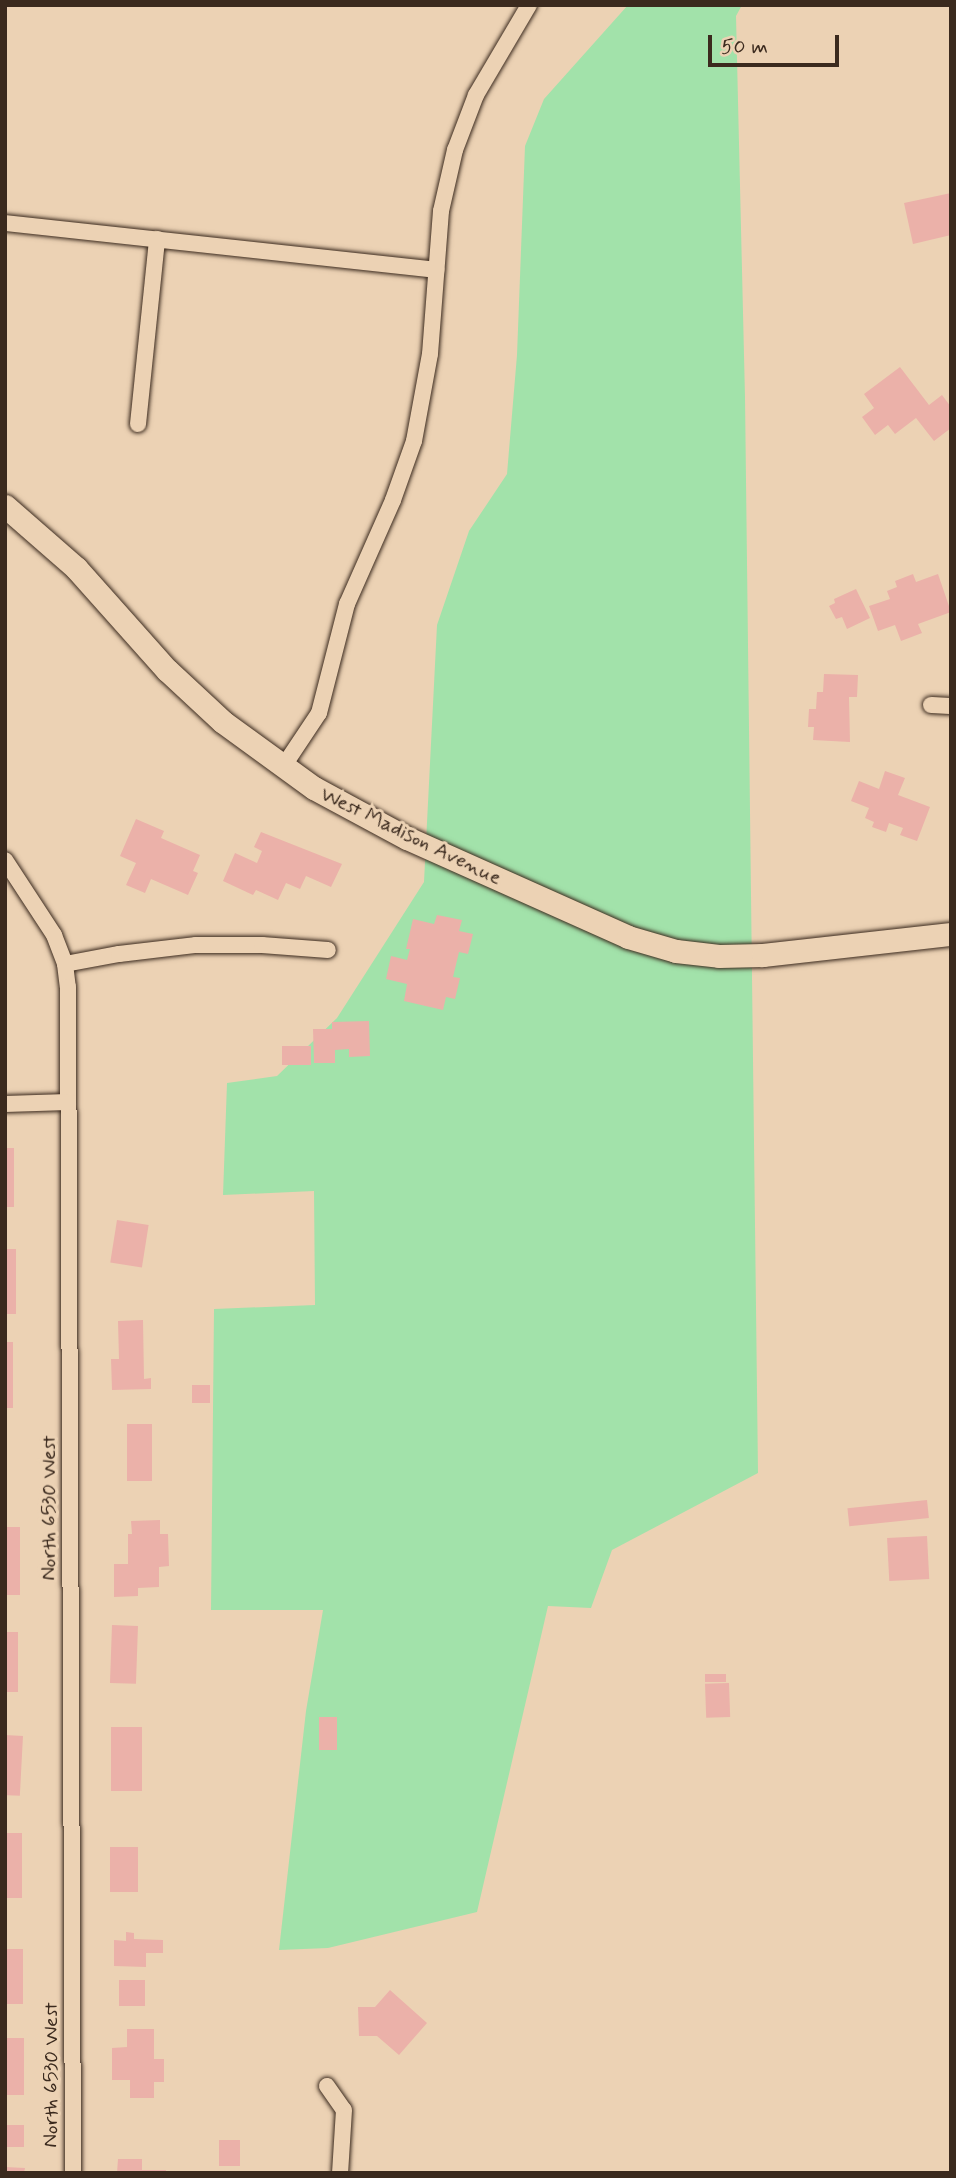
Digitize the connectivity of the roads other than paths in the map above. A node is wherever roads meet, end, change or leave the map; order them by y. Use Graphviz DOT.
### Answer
graph roads {
  1 [pos="527,6"];
  2 [pos="5,223"];
  3 [pos="157,239"];
  4 [pos="436,270"];
  5 [pos="138,424"];
  6 [pos="5,506"];
  7 [pos="932,705"];
  8 [pos="951,706"];
  9 [pos="284,767"];
  10 [pos="5,860"];
  11 [pos="951,934"];
  12 [pos="328,950"];
  13 [pos="65,964"];
  14 [pos="68,1102"];
  15 [pos="5,1104"];
  16 [pos="327,2086"];
  17 [pos="73,2173"];
  18 [pos="340,2173"];
  1 -- 4 [label="street"];
  2 -- 3 [label="street"];
  3 -- 4 [label="street"];
  3 -- 5 [label="street"];
  4 -- 9 [label="street"];
  6 -- 9 [label="street, West Madison Avenue"];
  7 -- 8 [label="street"];
  9 -- 11 [label="street, West Madison Avenue"];
  10 -- 13 [label="street, North 6530 West"];
  12 -- 13 [label="street"];
  13 -- 14 [label="street, North 6530 West"];
  14 -- 15 [label="street"];
  14 -- 17 [label="street, North 6530 West"];
  16 -- 18 [label="street"];
}
